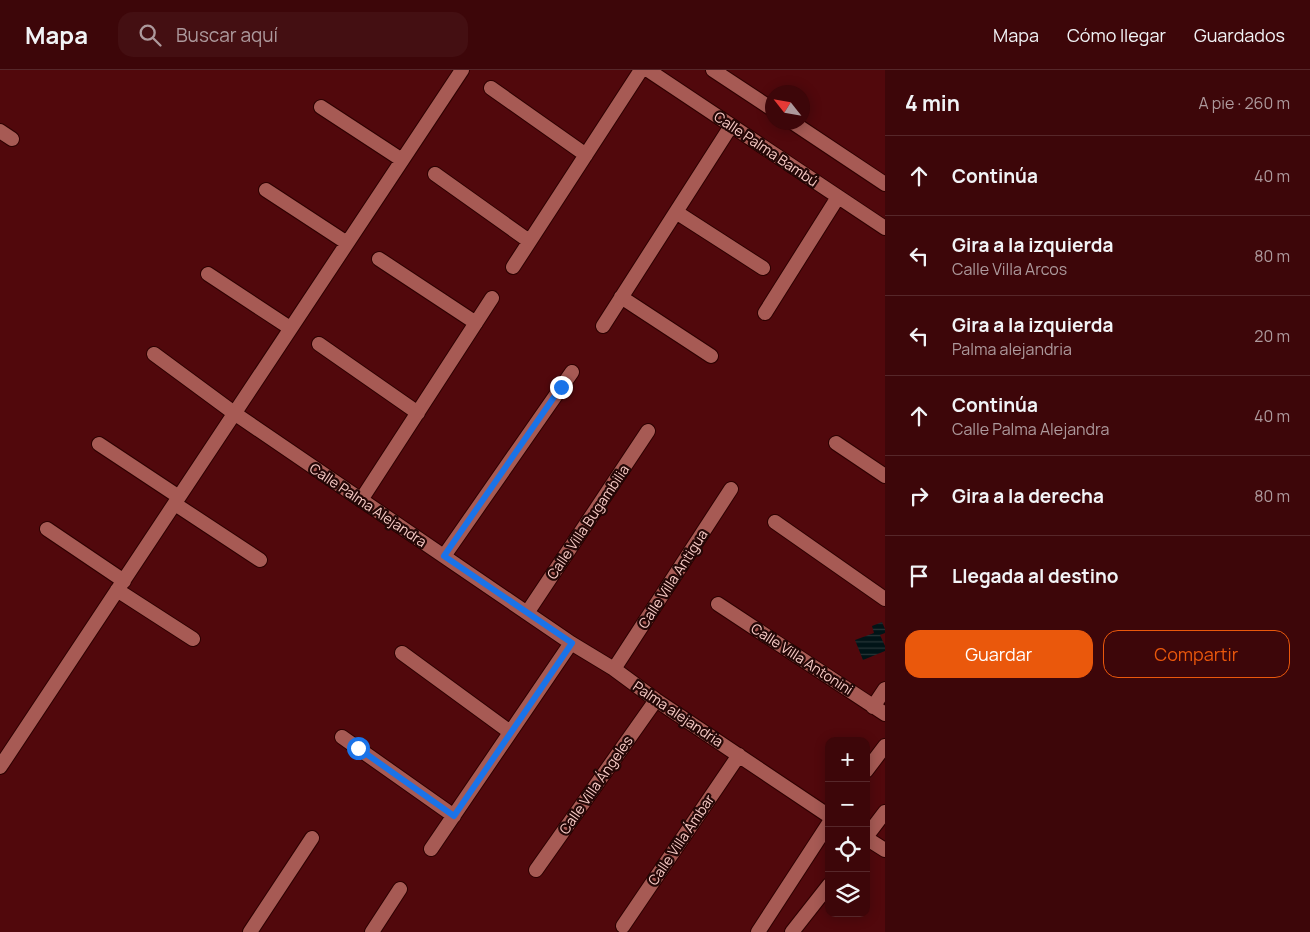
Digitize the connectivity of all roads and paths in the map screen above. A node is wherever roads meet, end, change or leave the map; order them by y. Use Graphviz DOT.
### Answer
graph roads {
  1 [pos="462,70"];
  2 [pos="641,70"];
  3 [pos="648,70"];
  4 [pos="713,70"];
  5 [pos="491,88"];
  6 [pos="765,104"];
  7 [pos="321,107"];
  8 [pos="731,126"];
  9 [pos="804,130"];
  10 [pos="0,131"];
  11 [pos="12,139"];
  12 [pos="586,155"];
  13 [pos="402,160"];
  14 [pos="435,174"];
  15 [pos="885,184"];
  16 [pos="266,190"];
  17 [pos="838,197"];
  18 [pos="676,212"];
  19 [pos="885,228"];
  20 [pos="530,241"];
  21 [pos="347,243"];
  22 [pos="379,259"];
  23 [pos="513,267"];
  24 [pos="763,268"];
  25 [pos="208,274"];
  26 [pos="621,297"];
  27 [pos="492,298"];
  28 [pos="765,313"];
  29 [pos="476,323"];
  30 [pos="602,326"];
  31 [pos="290,328"];
  32 [pos="319,344"];
  33 [pos="154,354"];
  34 [pos="711,356"];
  35 [pos="572,372"];
  36 [pos="234,413"];
  37 [pos="418,413"];
  38 [pos="648,431"];
  39 [pos="836,443"];
  40 [pos="99,444"];
  41 [pos="885,476"];
  42 [pos="731,489"];
  43 [pos="361,500"];
  44 [pos="177,501"];
  45 [pos="775,522"];
  46 [pos="47,529"];
  47 [pos="444,556"];
  48 [pos="260,560"];
  49 [pos="121,586"];
  50 [pos="885,599"];
  51 [pos="718,604"];
  52 [pos="527,613"];
  53 [pos="193,639"];
  54 [pos="572,643"];
  55 [pos="402,653"];
  56 [pos="614,669"];
  57 [pos="885,689"];
  58 [pos="656,700"];
  59 [pos="879,711"];
  60 [pos="510,732"];
  61 [pos="342,737"];
  62 [pos="885,746"];
  63 [pos="739,755"];
  64 [pos="870,766"];
  65 [pos="0,767"];
  66 [pos="885,812"];
  67 [pos="825,813"];
  68 [pos="454,816"];
  69 [pos="826,827"];
  70 [pos="870,832"];
  71 [pos="312,838"];
  72 [pos="870,840"];
  73 [pos="431,849"];
  74 [pos="885,850"];
  75 [pos="536,870"];
  76 [pos="400,889"];
  77 [pos="825,890"];
  78 [pos="623,926"];
  79 [pos="250,932"];
  80 [pos="372,932"];
  81 [pos="758,932"];
  82 [pos="792,932"];
  1 -- 13 [label="street"];
  2 -- 12 [label="street"];
  3 -- 8 [label="street, Calle Palma Bambú"];
  4 -- 6 [label="street"];
  5 -- 12 [label="street"];
  7 -- 13 [label="street"];
  8 -- 17 [label="street, Calle Palma Bambú"];
  8 -- 18 [label="street"];
  9 -- 15 [label="street"];
  10 -- 11 [label="street"];
  12 -- 20 [label="street"];
  13 -- 21 [label="street"];
  14 -- 20 [label="street"];
  16 -- 21 [label="street"];
  17 -- 19 [label="street, Calle Palma Bambú"];
  17 -- 28 [label="street"];
  18 -- 24 [label="street"];
  18 -- 26 [label="street"];
  20 -- 23 [label="street"];
  21 -- 31 [label="street"];
  22 -- 29 [label="street"];
  25 -- 31 [label="street"];
  26 -- 30 [label="street"];
  26 -- 34 [label="street"];
  27 -- 29 [label="street"];
  29 -- 37 [label="street"];
  31 -- 36 [label="street"];
  32 -- 37 [label="street"];
  33 -- 36 [label="street, Calle Palma Alejandra"];
  35 -- 47 [label="street"];
  36 -- 43 [label="street, Calle Palma Alejandra"];
  36 -- 44 [label="street"];
  37 -- 43 [label="street"];
  38 -- 52 [label="street, Calle Villa Bugambilia"];
  39 -- 41 [label="street"];
  40 -- 44 [label="street"];
  42 -- 56 [label="street, Calle Villa Antigua"];
  43 -- 47 [label="street, Calle Palma Alejandra"];
  44 -- 48 [label="street"];
  44 -- 49 [label="street"];
  45 -- 50 [label="street"];
  46 -- 49 [label="street"];
  47 -- 52 [label="street, Calle Palma Alejandra"];
  49 -- 53 [label="street"];
  49 -- 65 [label="street"];
  51 -- 59 [label="street, Calle Villa Antonini"];
  52 -- 54 [label="street, Palma alejandria"];
  54 -- 56 [label="street, Palma alejandria"];
  54 -- 60 [label="street"];
  55 -- 60 [label="street"];
  56 -- 58 [label="street, Palma alejandria"];
  57 -- 59 [label="street"];
  58 -- 63 [label="street, Palma alejandria"];
  58 -- 75 [label="street, Calle Villa Ángeles"];
  60 -- 68 [label="street"];
  61 -- 68 [label="street"];
  62 -- 64 [label="street"];
  63 -- 67 [label="street, Palma alejandria"];
  63 -- 78 [label="street, Calle Villa Ámbar"];
  66 -- 70 [label="street"];
  68 -- 73 [label="street"];
  69 -- 81 [label="street"];
  71 -- 79 [label="street"];
  72 -- 74 [label="street"];
  76 -- 80 [label="street"];
  77 -- 82 [label="street"];
}
